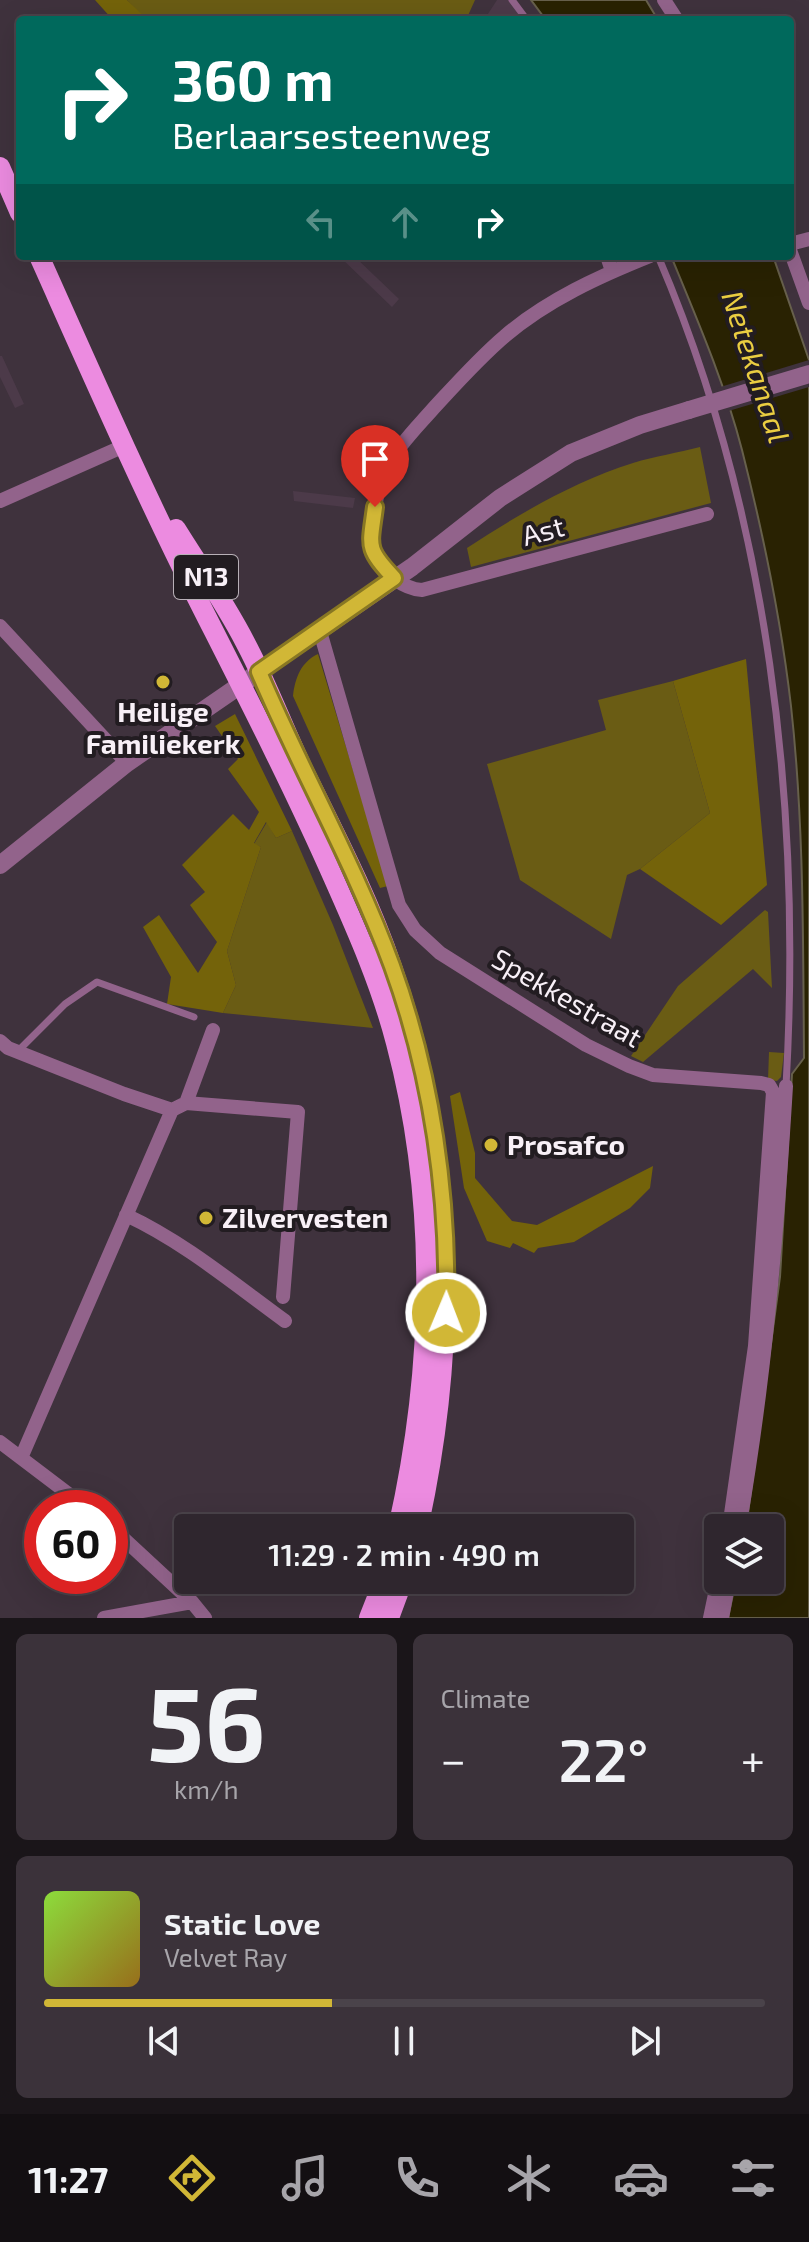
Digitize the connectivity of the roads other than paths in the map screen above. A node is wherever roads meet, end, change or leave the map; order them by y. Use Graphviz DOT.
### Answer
graph roads {
  1 [pos="0,167"];
  2 [pos="16,204"];
  3 [pos="41,260"];
  4 [pos="608,260"];
  5 [pos="640,260"];
  6 [pos="660,260"];
  7 [pos="794,260"];
  8 [pos="612,271"];
  9 [pos="809,303"];
  10 [pos="809,374"];
  11 [pos="124,446"];
  12 [pos="0,501"];
  13 [pos="707,514"];
  14 [pos="394,578"];
  15 [pos="0,626"];
  16 [pos="319,628"];
  17 [pos="251,678"];
  18 [pos="127,763"];
  19 [pos="0,865"];
  20 [pos="194,1017"];
  21 [pos="213,1030"];
  22 [pos="0,1041"];
  23 [pos="18,1051"];
  24 [pos="786,1086"];
  25 [pos="186,1103"];
  26 [pos="172,1110"];
  27 [pos="126,1215"];
  28 [pos="283,1297"];
  29 [pos="285,1321"];
  30 [pos="0,1442"];
  31 [pos="21,1458"];
  32 [pos="63,1490"];
  33 [pos="401,1514"];
  34 [pos="421,1514"];
  35 [pos="731,1514"];
  36 [pos="741,1514"];
  37 [pos="128,1543"];
  38 [pos="378,1594"];
  39 [pos="398,1594"];
  40 [pos="715,1594"];
  41 [pos="726,1594"];
  42 [pos="192,1602"];
  43 [pos="104,1618"];
  44 [pos="205,1618"];
  45 [pos="369,1618"];
  46 [pos="389,1618"];
  47 [pos="710,1618"];
  48 [pos="722,1618"];
  1 -- 2 [label="main road"];
  3 -- 11 [label="main road, N13"];
  4 -- 8 [label="street"];
  5 -- 8 [label="street"];
  6 -- 24 [label="lane"];
  7 -- 9 [label="street"];
  8 -- 14 [label="street"];
  10 -- 14 [label="street, bridge"];
  11 -- 12 [label="street"];
  11 -- 17 [label="main road, N13"];
  13 -- 14 [label="street, Ast"];
  14 -- 16 [label="street"];
  15 -- 18 [label="street"];
  16 -- 17 [label="street"];
  16 -- 35 [label="street, Spekkestraat"];
  17 -- 18 [label="street"];
  17 -- 33 [label="main road"];
  17 -- 34 [label="main road"];
  18 -- 19 [label="street"];
  20 -- 23 [label="lane"];
  21 -- 25 [label="street"];
  22 -- 23 [label="street"];
  23 -- 26 [label="street"];
  24 -- 36 [label="street"];
  25 -- 26 [label="street"];
  25 -- 28 [label="street"];
  26 -- 27 [label="street"];
  27 -- 29 [label="street"];
  27 -- 31 [label="street"];
  30 -- 31 [label="street"];
  31 -- 32 [label="street"];
  37 -- 42 [label="street"];
  38 -- 45 [label="main road"];
  39 -- 46 [label="main road"];
  40 -- 47 [label="street"];
  41 -- 48 [label="street"];
  42 -- 43 [label="street"];
  42 -- 44 [label="street"];
}
